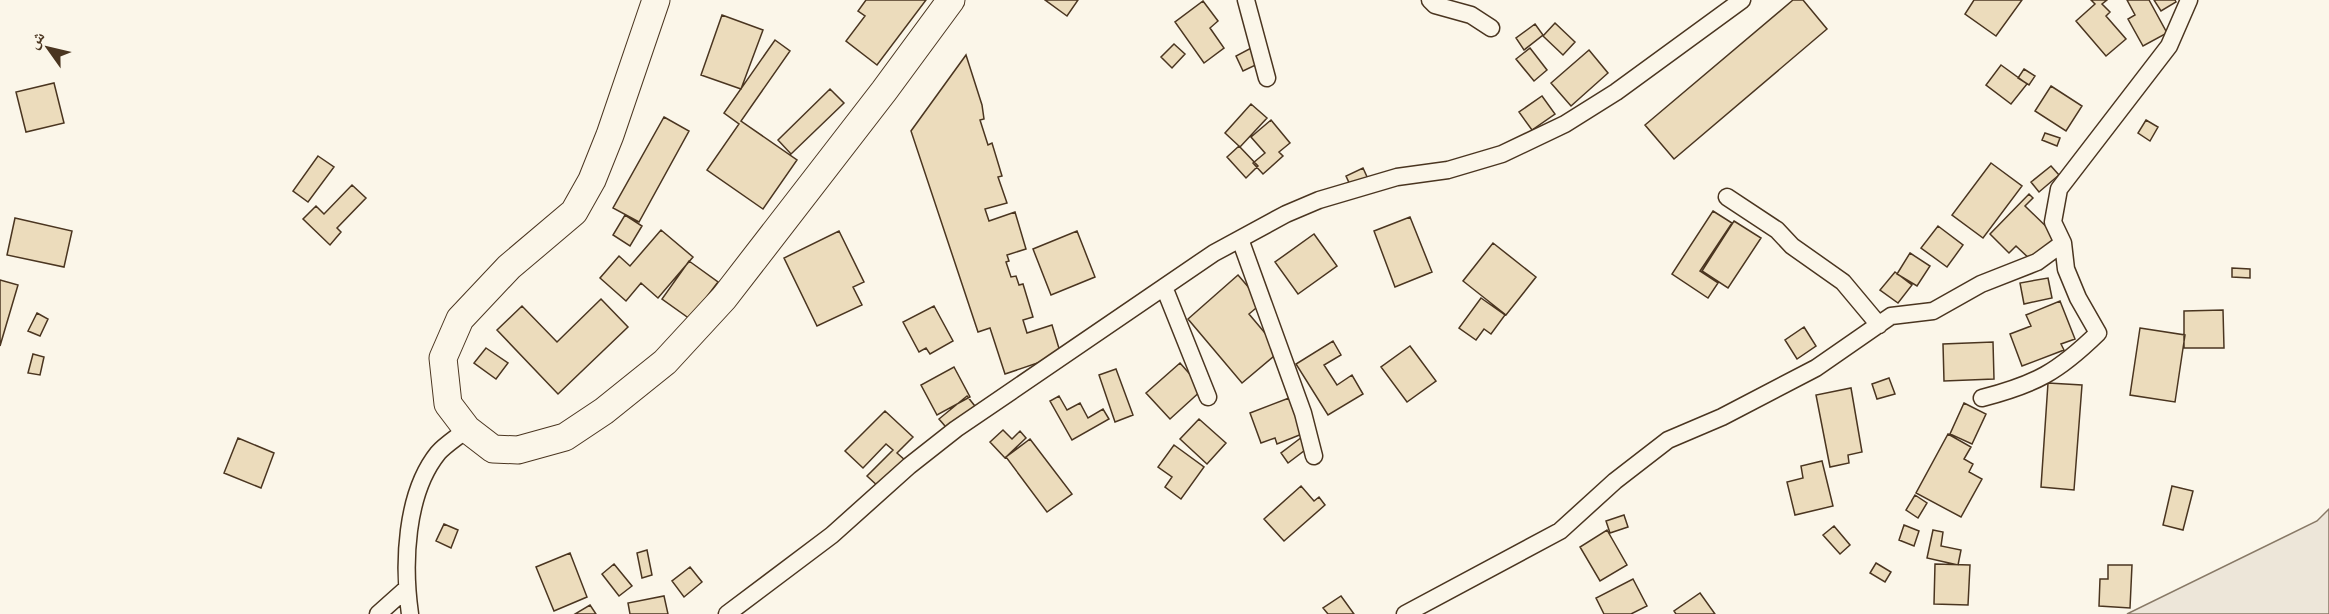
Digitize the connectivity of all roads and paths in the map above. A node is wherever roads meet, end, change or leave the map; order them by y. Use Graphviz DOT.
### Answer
graph roads {
  1 [pos="656,0"];
  2 [pos="951,0"];
  3 [pos="1246,0"];
  4 [pos="1430,0"];
  5 [pos="1742,0"];
  6 [pos="2190,0"];
  7 [pos="1491,28"];
  8 [pos="1267,78"];
  9 [pos="1727,197"];
  10 [pos="1240,239"];
  11 [pos="2063,243"];
  12 [pos="1164,287"];
  13 [pos="1879,325"];
  14 [pos="1208,397"];
  15 [pos="1982,398"];
  16 [pos="466,429"];
  17 [pos="1314,456"];
  18 [pos="406,589"];
  19 [pos="378,614"];
  20 [pos="410,614"];
  21 [pos="727,614"];
  22 [pos="1405,614"];
  1 -- 16 [label="main road"];
  2 -- 16 [label="main road"];
  3 -- 8 [label="street"];
  4 -- 7 [label="street"];
  5 -- 10 [label="street"];
  6 -- 11 [label="street"];
  9 -- 13 [label="street"];
  10 -- 12 [label="street"];
  10 -- 17 [label="street"];
  11 -- 13 [label="street"];
  11 -- 15 [label="street"];
  12 -- 14 [label="street"];
  12 -- 21 [label="street"];
  13 -- 22 [label="street"];
  16 -- 18 [label="street"];
  18 -- 19 [label="street"];
  18 -- 20 [label="street"];
}
